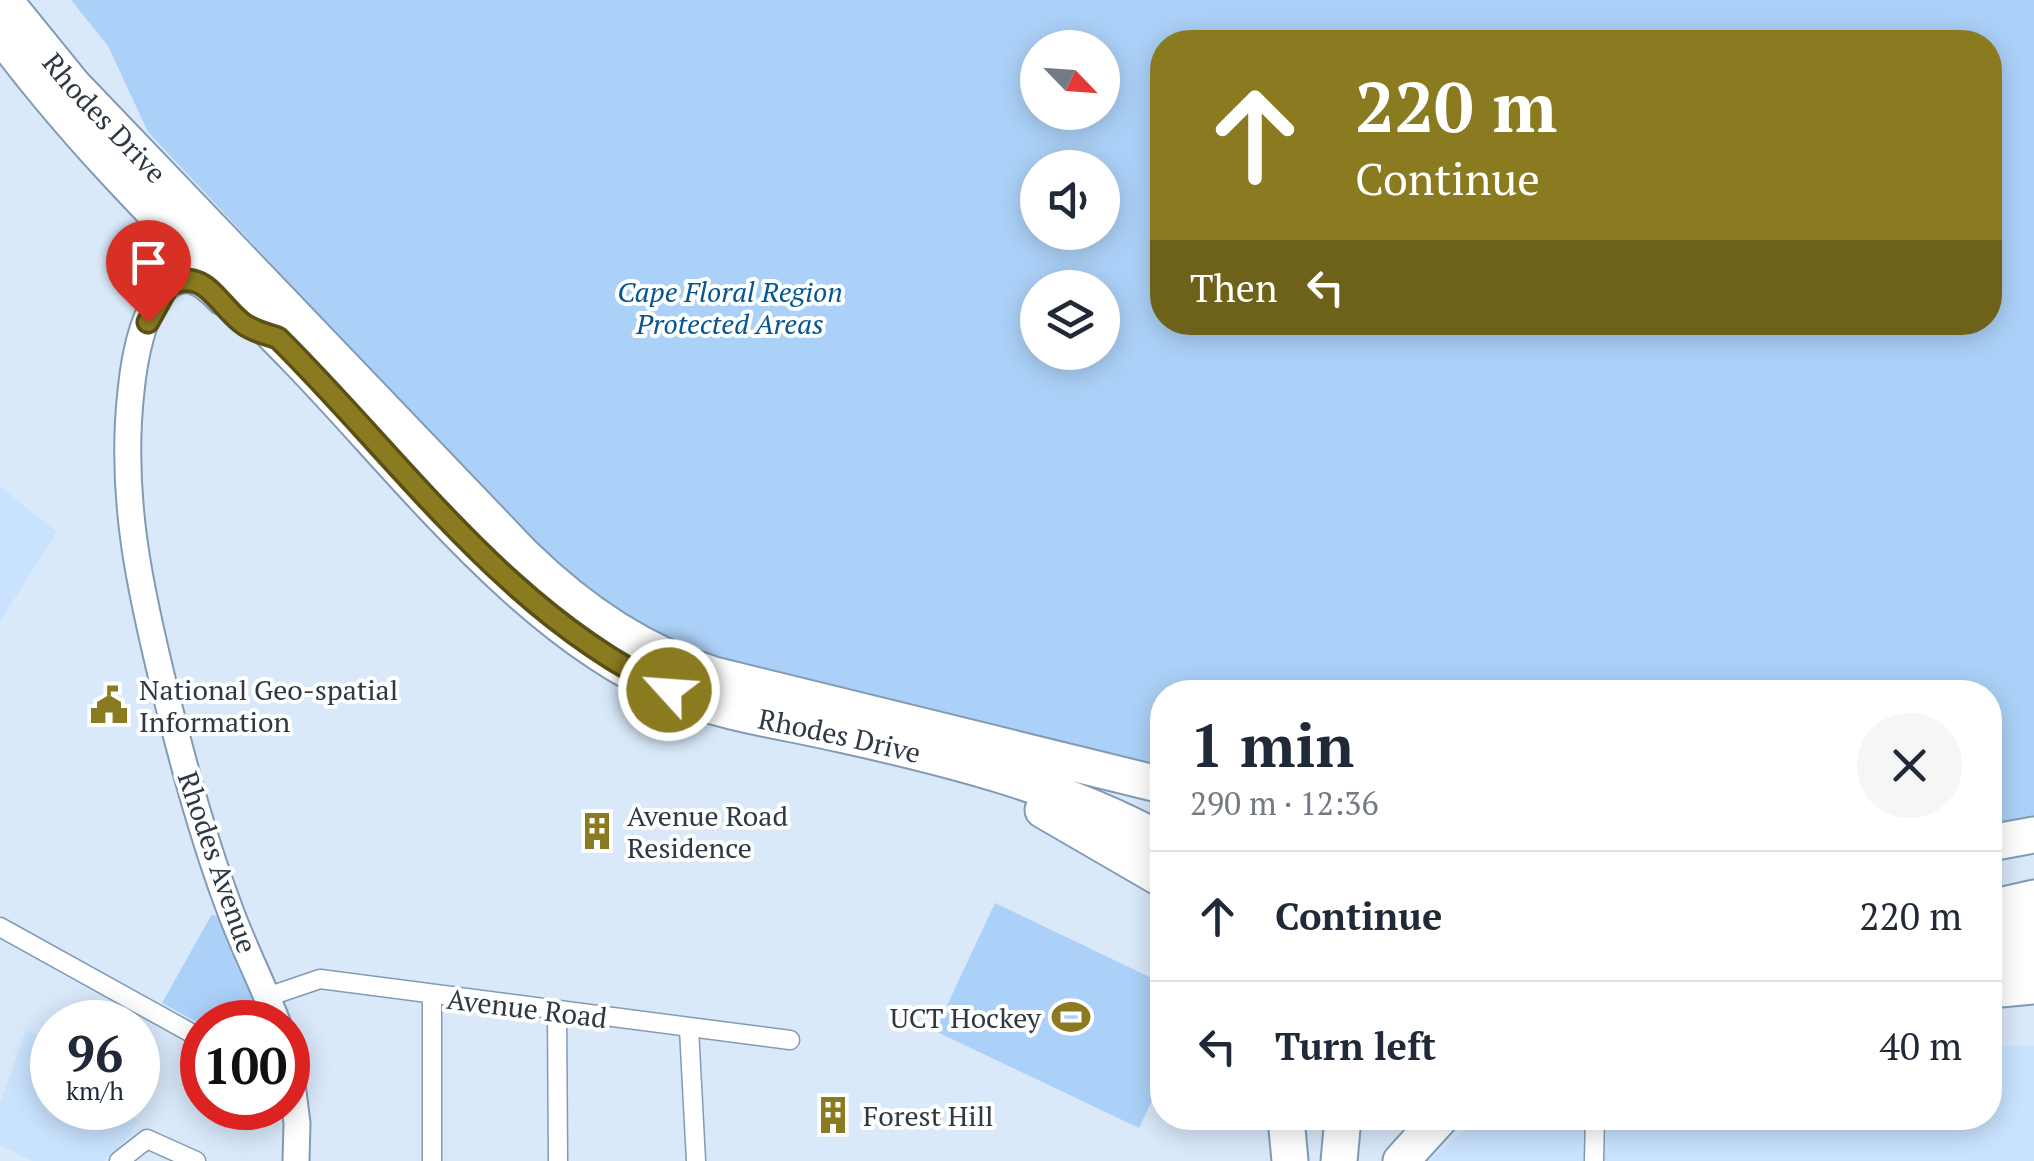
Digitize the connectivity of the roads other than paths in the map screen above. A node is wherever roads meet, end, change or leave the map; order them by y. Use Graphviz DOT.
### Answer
graph roads {
  1 [pos="4,9"];
  2 [pos="278,338"];
  3 [pos="774,721"];
  4 [pos="1006,750"];
  5 [pos="1150,782"];
  6 [pos="1150,808"];
  7 [pos="1150,835"];
  8 [pos="2034,836"];
  9 [pos="2002,841"];
  10 [pos="1150,872"];
  11 [pos="2034,876"];
  12 [pos="2002,882"];
  13 [pos="2034,898"];
  14 [pos="2002,905"];
  15 [pos="2034,914"];
  16 [pos="2002,921"];
  17 [pos="0,927"];
  18 [pos="2034,930"];
  19 [pos="2002,939"];
  20 [pos="2034,956"];
  21 [pos="2002,964"];
  22 [pos="2034,986"];
  23 [pos="2002,989"];
  24 [pos="432,996"];
  25 [pos="268,997"];
  26 [pos="269,1000"];
  27 [pos="2034,1009"];
  28 [pos="2002,1011"];
  29 [pos="557,1012"];
  30 [pos="180,1027"];
  31 [pos="689,1028"];
  32 [pos="790,1040"];
  33 [pos="294,1130"];
  34 [pos="1287,1130"];
  35 [pos="1309,1130"];
  36 [pos="1343,1130"];
  37 [pos="1429,1130"];
  38 [pos="1594,1130"];
  39 [pos="119,1161"];
  40 [pos="196,1161"];
  41 [pos="296,1161"];
  42 [pos="432,1161"];
  43 [pos="558,1161"];
  44 [pos="696,1161"];
  45 [pos="1290,1161"];
  46 [pos="1308,1161"];
  47 [pos="1340,1161"];
  48 [pos="1401,1161"];
  49 [pos="1594,1161"];
  1 -- 2 [label="highway, Rhodes Drive"];
  1 -- 4 [label="highway, Rhodes Drive"];
  2 -- 3 [label="highway, Rhodes Drive"];
  2 -- 25 [label="street, Rhodes Avenue"];
  3 -- 7 [label="highway, Rhodes Drive"];
  3 -- 10 [label="highway"];
  4 -- 5 [label="highway, Rhodes Drive"];
  4 -- 6 [label="highway"];
  8 -- 9 [label="highway"];
  11 -- 12 [label="highway"];
  13 -- 14 [label="highway"];
  15 -- 16 [label="highway"];
  17 -- 30 [label="street"];
  18 -- 19 [label="highway"];
  20 -- 21 [label="highway"];
  22 -- 23 [label="highway"];
  24 -- 25 [label="street, Avenue Road"];
  24 -- 29 [label="street, Avenue Road"];
  24 -- 42 [label="street"];
  25 -- 26 [label="street, Rhodes Avenue"];
  27 -- 28 [label="highway"];
  29 -- 31 [label="street, Avenue Road"];
  29 -- 43 [label="street"];
  31 -- 32 [label="street, Avenue Road"];
  31 -- 44 [label="street"];
  33 -- 41 [label="street"];
  34 -- 45 [label="highway"];
  35 -- 46 [label="highway"];
  36 -- 47 [label="highway"];
  37 -- 48 [label="highway"];
  38 -- 49 [label="street"];
  39 -- 40 [label="street"];
}
